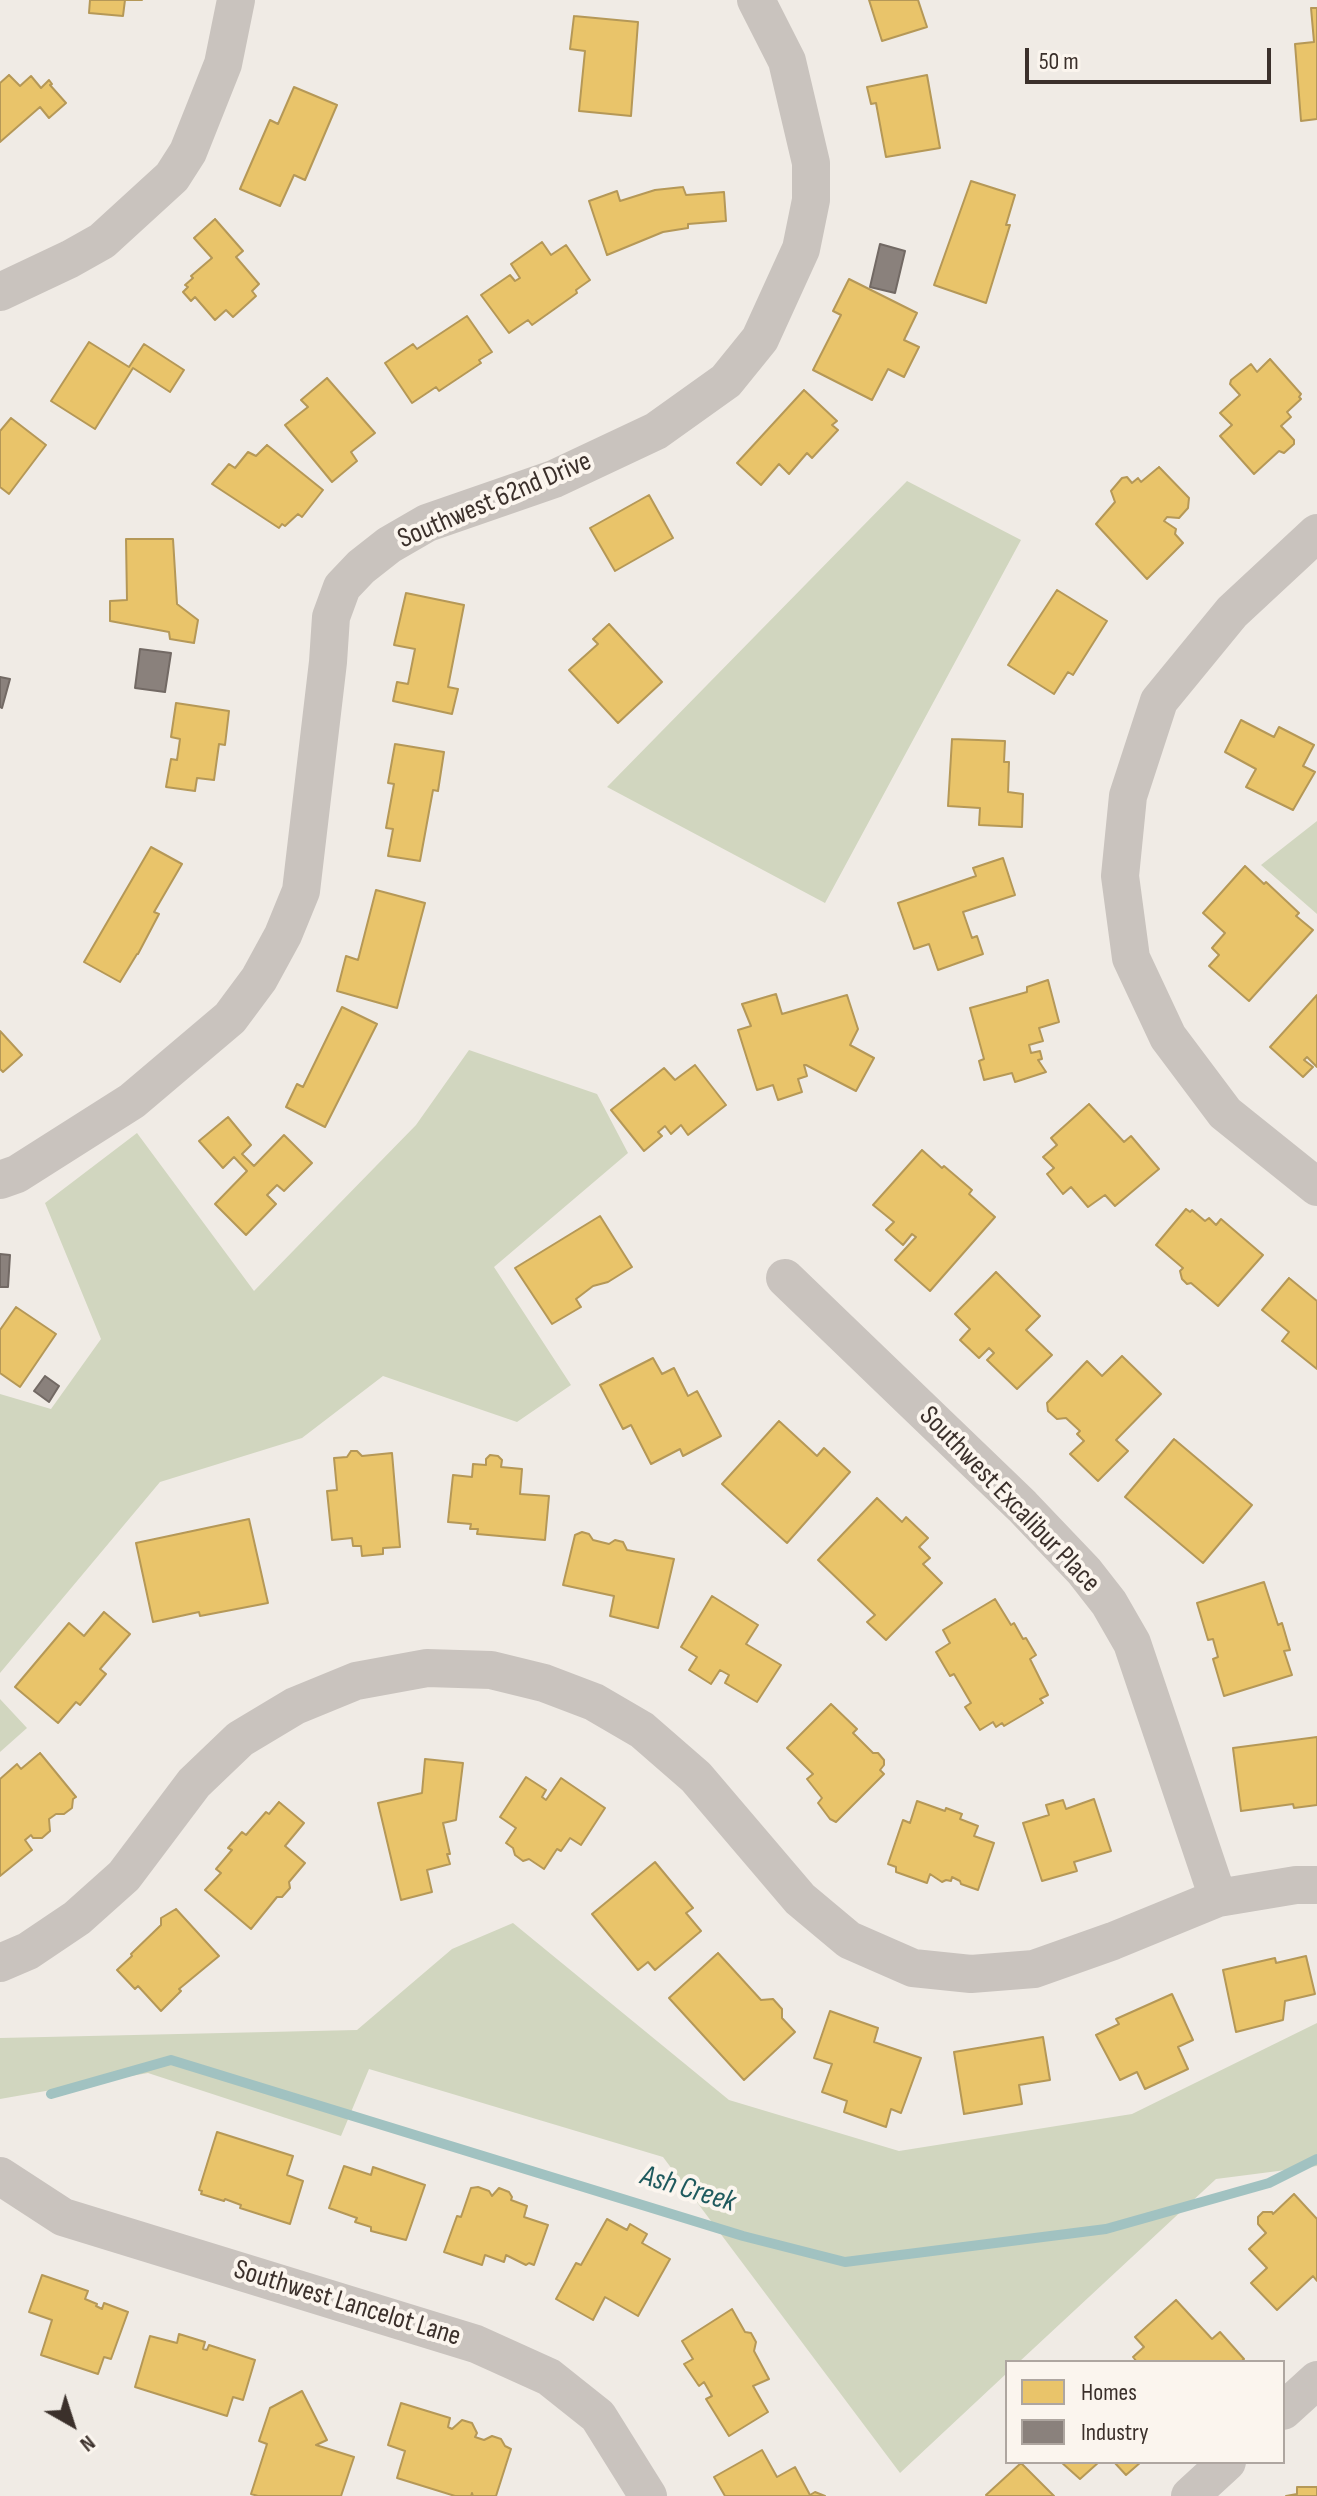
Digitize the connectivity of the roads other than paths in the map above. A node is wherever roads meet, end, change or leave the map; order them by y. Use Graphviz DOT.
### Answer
graph roads {
  1 [pos="236,0"];
  2 [pos="756,0"];
  3 [pos="0,292"];
  4 [pos="1317,533"];
  5 [pos="0,1180"];
  6 [pos="1317,1187"];
  7 [pos="785,1278"];
  8 [pos="1317,1885"];
  9 [pos="1218,1898"];
  10 [pos="0,1963"];
  11 [pos="0,2176"];
  12 [pos="1317,2380"];
  13 [pos="1285,2409"];
  14 [pos="1225,2464"];
  15 [pos="648,2496"];
  16 [pos="1190,2496"];
  1 -- 3 [label="street"];
  2 -- 5 [label="street, Southwest 62nd Drive"];
  4 -- 6 [label="street"];
  7 -- 9 [label="street, Southwest Excalibur Place"];
  8 -- 9 [label="street"];
  9 -- 10 [label="street"];
  11 -- 15 [label="street, Southwest Lancelot Lane"];
  12 -- 13 [label="street"];
  14 -- 16 [label="street"];
}
